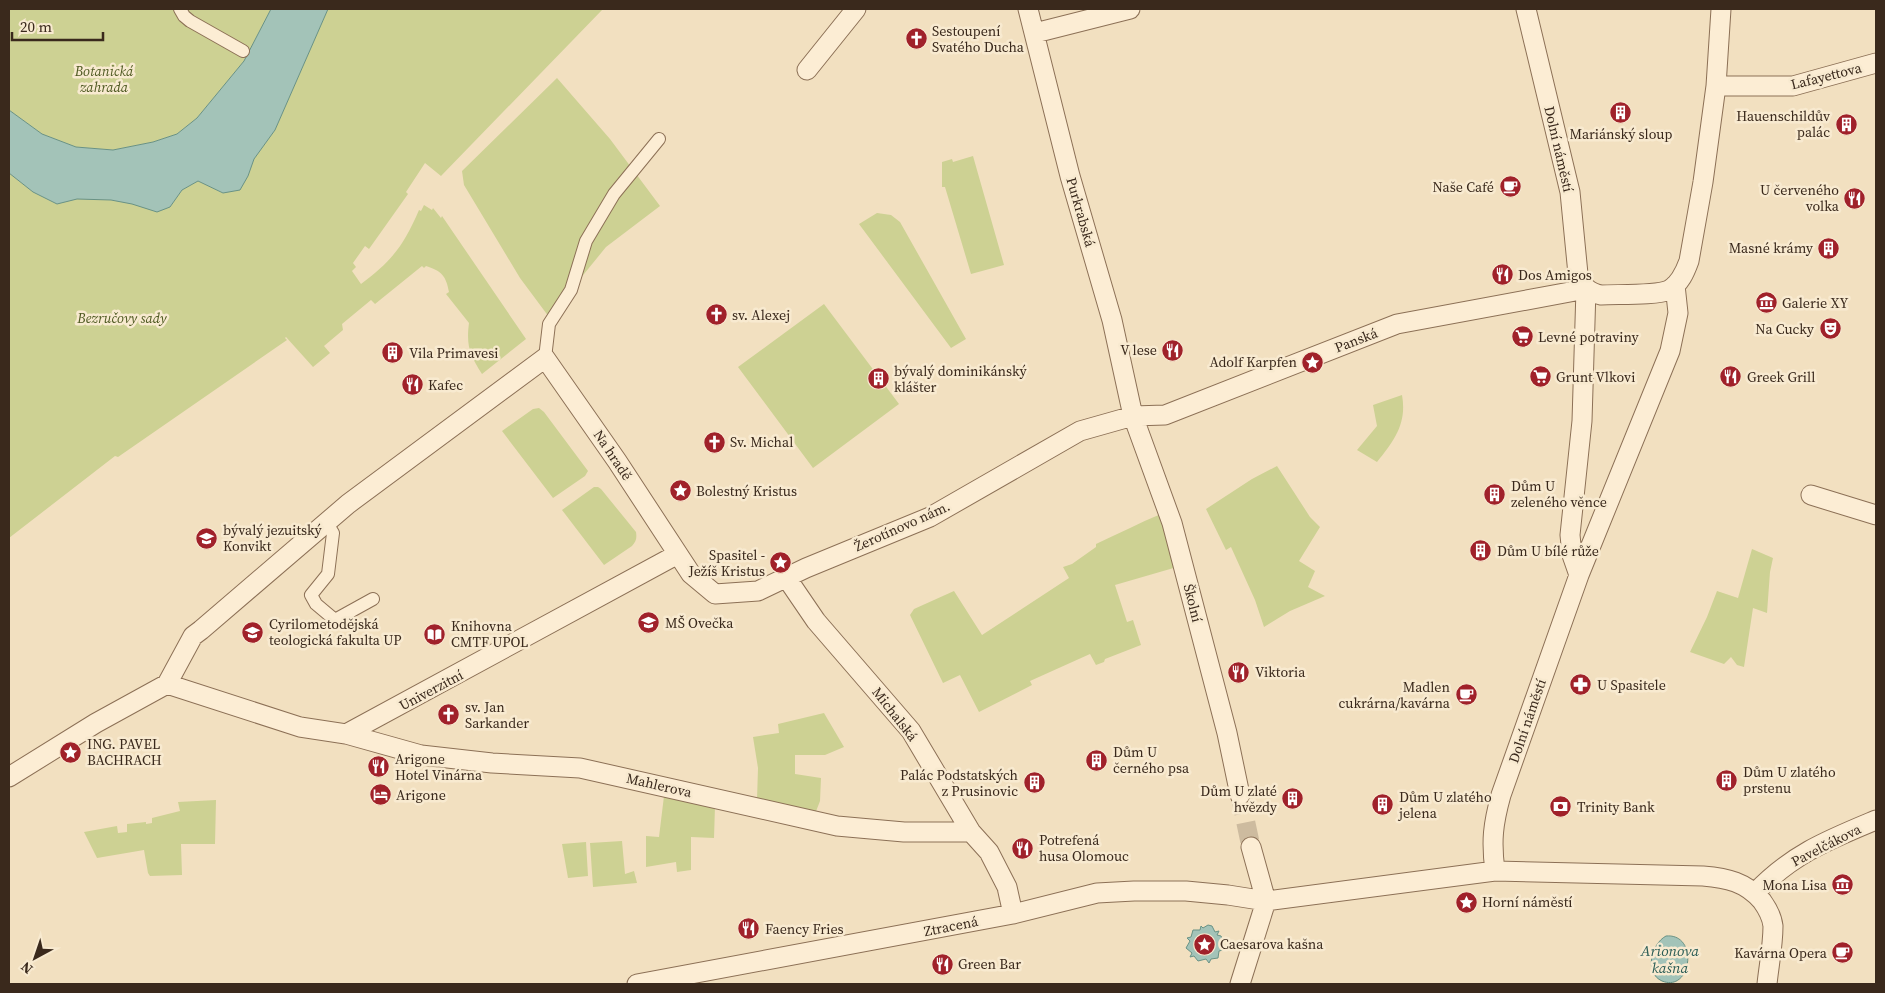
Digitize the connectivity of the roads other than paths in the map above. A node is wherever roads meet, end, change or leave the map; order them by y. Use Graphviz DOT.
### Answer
graph roads {
  1 [pos="180,9"];
  2 [pos="856,9"];
  3 [pos="1028,9"];
  4 [pos="1130,9"];
  5 [pos="1526,9"];
  6 [pos="1721,9"];
  7 [pos="1035,33"];
  8 [pos="243,51"];
  9 [pos="1876,63"];
  10 [pos="807,70"];
  11 [pos="1716,86"];
  12 [pos="659,139"];
  13 [pos="1675,285"];
  14 [pos="1586,289"];
  15 [pos="545,358"];
  16 [pos="1132,416"];
  17 [pos="1811,494"];
  18 [pos="1876,515"];
  19 [pos="327,523"];
  20 [pos="678,554"];
  21 [pos="1579,575"];
  22 [pos="786,577"];
  23 [pos="372,598"];
  24 [pos="167,684"];
  25 [pos="346,734"];
  26 [pos="9,777"];
  27 [pos="1240,795"];
  28 [pos="1876,820"];
  29 [pos="971,832"];
  30 [pos="1251,847"];
  31 [pos="1495,871"];
  32 [pos="1755,893"];
  33 [pos="1266,901"];
  34 [pos="1013,914"];
  35 [pos="637,984"];
  36 [pos="1240,984"];
  37 [pos="1767,984"];
  1 -- 8 [label="lane"];
  2 -- 10 [label="street"];
  3 -- 7 [label="street, Purkrabská"];
  4 -- 7 [label="street"];
  5 -- 14 [label="street, Dolní náměstí"];
  6 -- 11 [label="street"];
  7 -- 16 [label="street, Purkrabská"];
  9 -- 11 [label="street, Lafayettova"];
  11 -- 13 [label="street"];
  12 -- 15 [label="lane"];
  13 -- 14 [label="street"];
  13 -- 21 [label="street, Dolní náměstí"];
  14 -- 16 [label="street, Panská"];
  14 -- 21 [label="street, Dolní náměstí"];
  15 -- 19 [label="street"];
  15 -- 20 [label="street, Na hradě"];
  16 -- 22 [label="street, Žerotínovo nám."];
  16 -- 27 [label="street, Školní"];
  17 -- 18 [label="street"];
  19 -- 23 [label="lane"];
  19 -- 24 [label="street"];
  20 -- 22 [label="street, Žerotínovo nám."];
  20 -- 25 [label="street, Univerzitní"];
  21 -- 31 [label="street, Dolní náměstí"];
  22 -- 29 [label="street, Michalská"];
  24 -- 25 [label="street"];
  24 -- 26 [label="street"];
  25 -- 29 [label="street, Mahlerova"];
  28 -- 32 [label="street, Pavelčákova"];
  29 -- 34 [label="street, Michalská"];
  30 -- 33 [label="street"];
  31 -- 32 [label="street"];
  31 -- 33 [label="street"];
  32 -- 37 [label="street"];
  33 -- 34 [label="street, Ztracená"];
  33 -- 36 [label="street"];
  34 -- 35 [label="street, Ztracená"];
}
